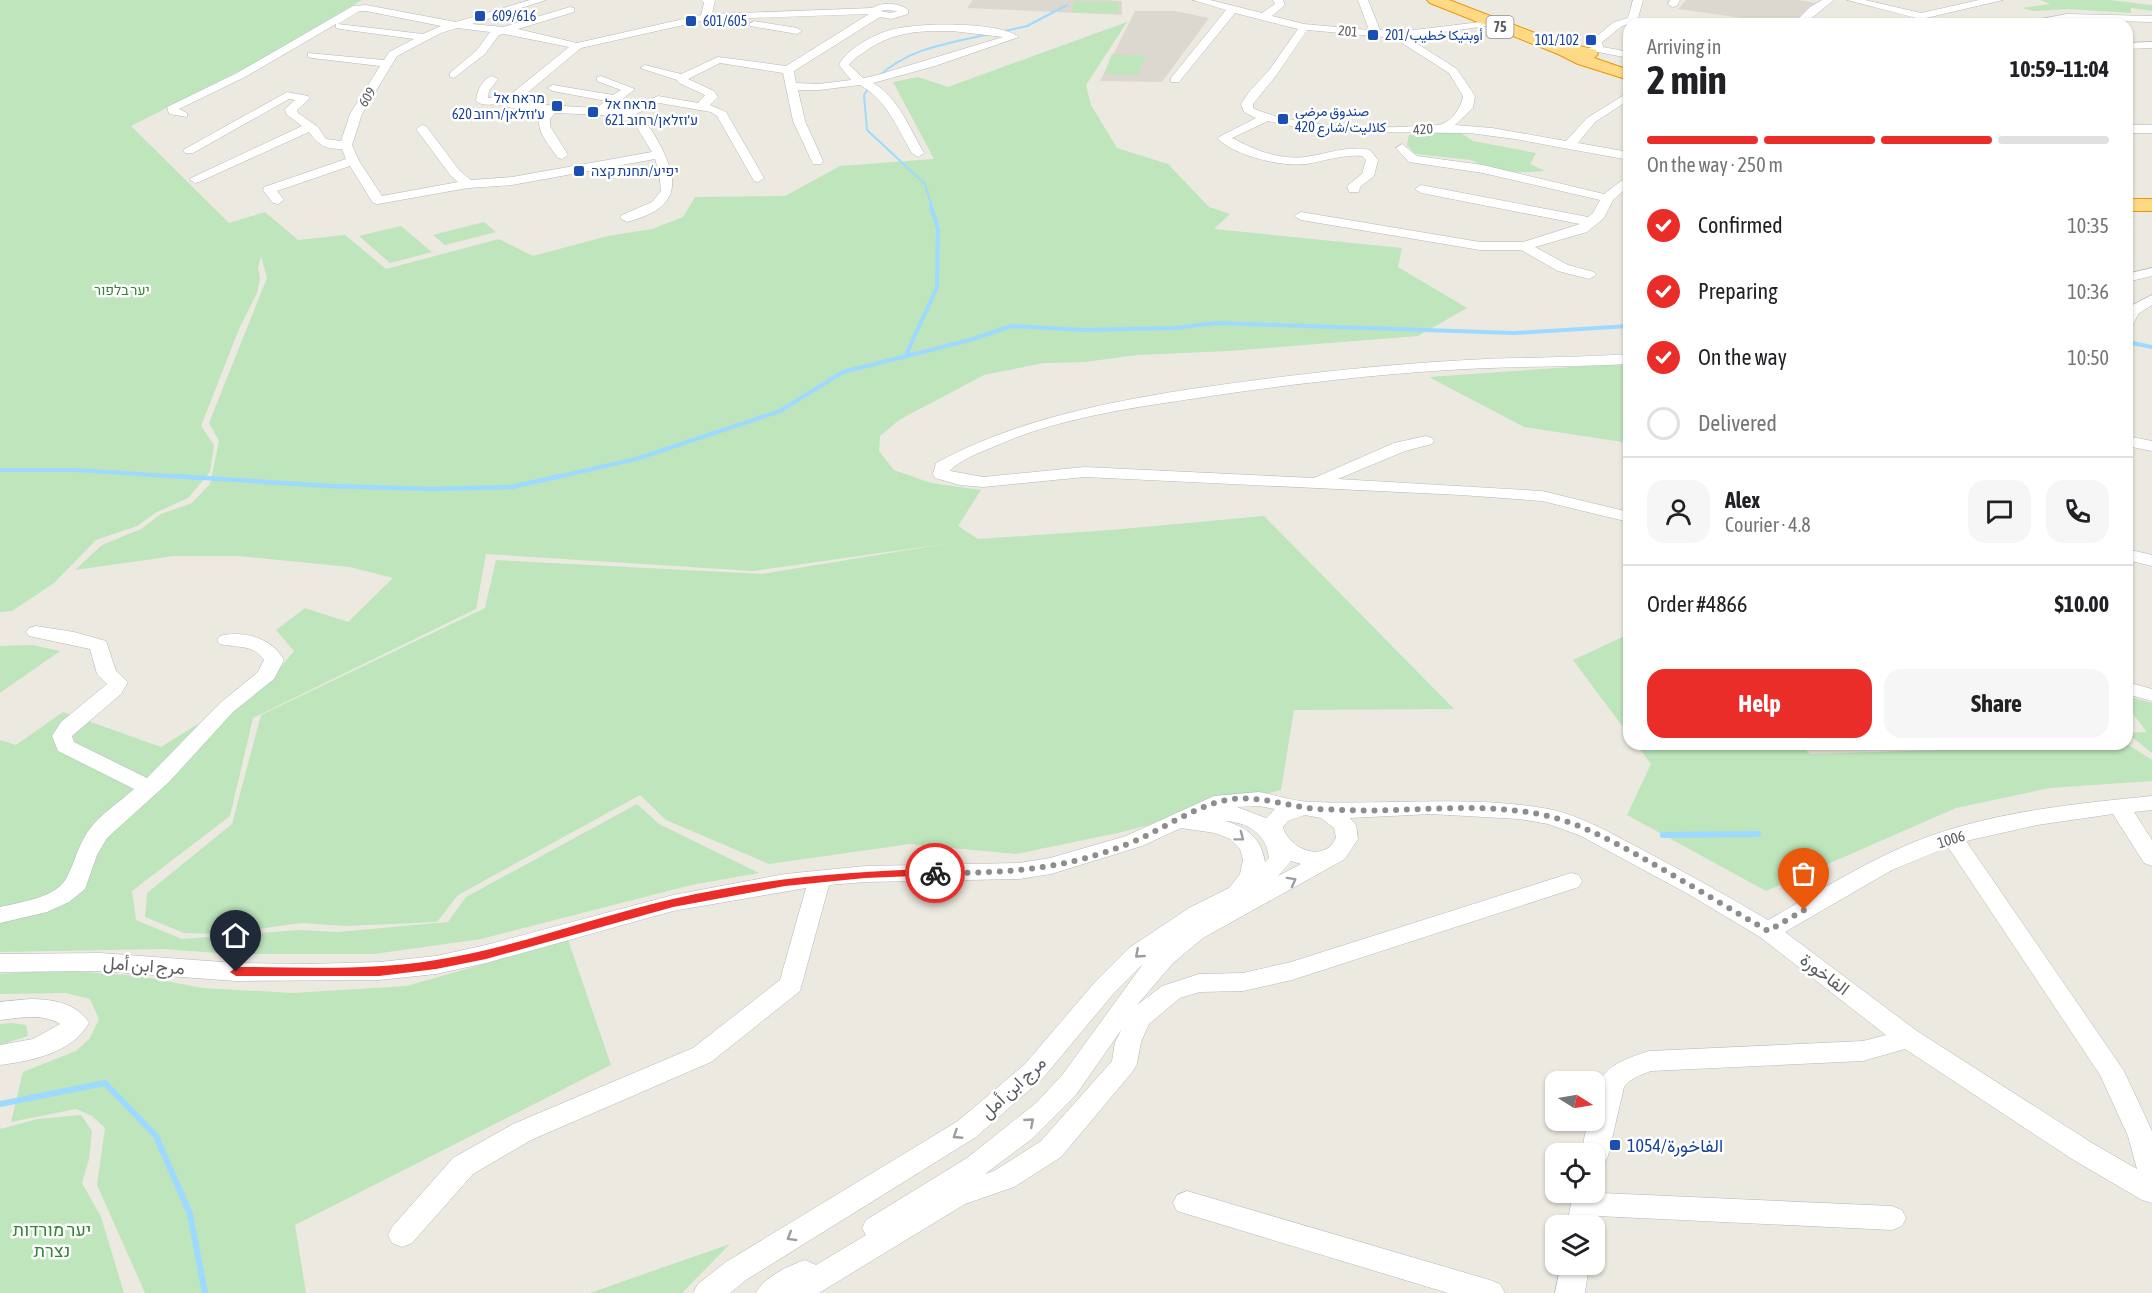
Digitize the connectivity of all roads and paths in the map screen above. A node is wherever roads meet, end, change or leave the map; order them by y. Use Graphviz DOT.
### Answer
graph roads {
  1 [pos="542,0"];
  2 [pos="708,0"];
  3 [pos="836,0"];
  4 [pos="1198,0"];
  5 [pos="1278,0"];
  6 [pos="1363,0"];
  7 [pos="1435,0"];
  8 [pos="1451,0"];
  9 [pos="1638,0"];
  10 [pos="1829,0"];
  11 [pos="1852,0"];
  12 [pos="1998,0"];
  13 [pos="900,5"];
  14 [pos="570,10"];
  15 [pos="1232,10"];
  16 [pos="873,12"];
  17 [pos="706,17"];
  18 [pos="1264,17"];
  19 [pos="1634,18"];
  20 [pos="1806,18"];
  21 [pos="1914,18"];
  22 [pos="1927,18"];
  23 [pos="2058,18"];
  24 [pos="2124,18"];
  25 [pos="2133,18"];
  26 [pos="2152,19"];
  27 [pos="1496,22"];
  28 [pos="455,24"];
  29 [pos="1623,24"];
  30 [pos="340,26"];
  31 [pos="1304,27"];
  32 [pos="503,29"];
  33 [pos="797,31"];
  34 [pos="1376,33"];
  35 [pos="1397,35"];
  36 [pos="423,37"];
  37 [pos="2152,45"];
  38 [pos="577,46"];
  39 [pos="2133,46"];
  40 [pos="1582,52"];
  41 [pos="312,55"];
  42 [pos="1623,55"];
  43 [pos="387,64"];
  44 [pos="645,68"];
  45 [pos="788,70"];
  46 [pos="1623,72"];
  47 [pos="454,75"];
  48 [pos="682,78"];
  49 [pos="492,79"];
  50 [pos="601,79"];
  51 [pos="1175,80"];
  52 [pos="860,83"];
  53 [pos="792,86"];
  54 [pos="553,88"];
  55 [pos="616,99"];
  56 [pos="1623,99"];
  57 [pos="509,102"];
  58 [pos="701,106"];
  59 [pos="552,109"];
  60 [pos="598,111"];
  61 [pos="628,113"];
  62 [pos="183,115"];
  63 [pos="1266,118"];
  64 [pos="310,127"];
  65 [pos="1446,127"];
  66 [pos="422,129"];
  67 [pos="2133,129"];
  68 [pos="2152,129"];
  69 [pos="346,145"];
  70 [pos="1569,145"];
  71 [pos="1402,148"];
  72 [pos="189,150"];
  73 [pos="918,153"];
  74 [pos="562,155"];
  75 [pos="657,155"];
  76 [pos="1623,155"];
  77 [pos="353,161"];
  78 [pos="817,161"];
  79 [pos="758,178"];
  80 [pos="195,179"];
  81 [pos="468,184"];
  82 [pos="1623,184"];
  83 [pos="1354,189"];
  84 [pos="1421,189"];
  85 [pos="1607,198"];
  86 [pos="278,200"];
  87 [pos="2133,200"];
  88 [pos="2152,200"];
  89 [pos="2133,205"];
  90 [pos="2152,205"];
  91 [pos="1300,216"];
  92 [pos="627,218"];
  93 [pos="1592,222"];
  94 [pos="1524,246"];
  95 [pos="2152,272"];
  96 [pos="1588,275"];
  97 [pos="2133,277"];
  98 [pos="2152,287"];
  99 [pos="2133,288"];
  100 [pos="2152,299"];
  101 [pos="2133,311"];
  102 [pos="1623,358"];
  103 [pos="1426,441"];
  104 [pos="2133,442"];
  105 [pos="2152,446"];
  106 [pos="1316,483"];
  107 [pos="1623,516"];
  108 [pos="2133,556"];
  109 [pos="2152,561"];
  110 [pos="36,632"];
  111 [pos="227,640"];
  112 [pos="2133,690"];
  113 [pos="2152,695"];
  114 [pos="148,787"];
  115 [pos="2152,803"];
  116 [pos="2119,806"];
  117 [pos="1310,808"];
  118 [pos="1404,809"];
  119 [pos="1177,823"];
  120 [pos="1953,838"];
  121 [pos="1276,841"];
  122 [pos="1339,847"];
  123 [pos="2152,858"];
  124 [pos="820,879"];
  125 [pos="1571,881"];
  126 [pos="1234,895"];
  127 [pos="0,915"];
  128 [pos="1768,931"];
  129 [pos="0,963"];
  130 [pos="0,1011"];
  131 [pos="1908,1038"];
  132 [pos="0,1055"];
  133 [pos="1597,1143"];
  134 [pos="2152,1175"];
  135 [pos="2152,1192"];
  136 [pos="1187,1203"];
  137 [pos="1584,1207"];
  138 [pos="1892,1218"];
  139 [pos="402,1235"];
  140 [pos="1573,1275"];
  141 [pos="708,1293"];
  142 [pos="771,1293"];
  143 [pos="794,1293"];
  144 [pos="1490,1293"];
  145 [pos="1570,1293"];
  1 -- 28 [label="street, 609"];
  2 -- 17 [label="street"];
  3 -- 16 [label="street"];
  4 -- 15 [label="street, 201"];
  5 -- 18 [label="street"];
  6 -- 34 [label="street"];
  7 -- 27 [label="highway, 75"];
  8 -- 27 [label="highway, 75"];
  9 -- 19 [label="street"];
  10 -- 20 [label="street"];
  11 -- 21 [label="street"];
  12 -- 22 [label="street"];
  13 -- 16 [label="street"];
  14 -- 32 [label="street"];
  15 -- 18 [label="street, 201"];
  15 -- 51 [label="street"];
  16 -- 17 [label="street"];
  16 -- 45 [label="street"];
  17 -- 33 [label="street"];
  17 -- 38 [label="street"];
  18 -- 31 [label="street, 201"];
  23 -- 24 [label="street"];
  25 -- 26 [label="street"];
  27 -- 35 [label="street, 201"];
  27 -- 40 [label="highway, 75"];
  28 -- 32 [label="street"];
  28 -- 36 [label="street, 609"];
  28 -- 62 [label="street"];
  29 -- 40 [label="street"];
  30 -- 36 [label="street"];
  31 -- 34 [label="street, 201"];
  31 -- 63 [label="street"];
  32 -- 38 [label="street"];
  32 -- 47 [label="street"];
  34 -- 35 [label="street, 201"];
  35 -- 65 [label="street"];
  36 -- 43 [label="street, 609"];
  37 -- 39 [label="street"];
  38 -- 57 [label="street"];
  40 -- 42 [label="street"];
  40 -- 46 [label="highway, 75"];
  41 -- 43 [label="street"];
  43 -- 69 [label="street, 609"];
  44 -- 48 [label="street"];
  45 -- 48 [label="street"];
  45 -- 53 [label="street"];
  48 -- 58 [label="street"];
  49 -- 57 [label="street"];
  50 -- 55 [label="street"];
  52 -- 52 [label="street"];
  52 -- 53 [label="street"];
  52 -- 73 [label="street"];
  53 -- 78 [label="street"];
  54 -- 55 [label="street"];
  55 -- 60 [label="street"];
  56 -- 70 [label="street"];
  57 -- 59 [label="street"];
  58 -- 61 [label="street"];
  58 -- 79 [label="street"];
  59 -- 60 [label="street"];
  59 -- 74 [label="street"];
  60 -- 61 [label="street"];
  61 -- 75 [label="street"];
  63 -- 65 [label="street, 420"];
  63 -- 83 [label="street"];
  64 -- 69 [label="street"];
  64 -- 72 [label="street"];
  64 -- 80 [label="street"];
  65 -- 70 [label="street, 420"];
  66 -- 81 [label="street"];
  67 -- 68 [label="street"];
  69 -- 77 [label="street"];
  70 -- 76 [label="street, 420"];
  71 -- 85 [label="street"];
  75 -- 81 [label="street"];
  75 -- 92 [label="street"];
  77 -- 81 [label="street"];
  77 -- 86 [label="street"];
  82 -- 85 [label="street"];
  84 -- 93 [label="street"];
  85 -- 93 [label="street"];
  87 -- 88 [label="highway"];
  89 -- 90 [label="highway"];
  91 -- 94 [label="street"];
  93 -- 94 [label="street"];
  94 -- 96 [label="street"];
  95 -- 97 [label="street"];
  98 -- 99 [label="street"];
  100 -- 101 [label="street"];
  102 -- 106 [label="street"];
  103 -- 106 [label="street"];
  104 -- 105 [label="street"];
  106 -- 107 [label="street"];
  108 -- 109 [label="street"];
  110 -- 114 [label="street"];
  111 -- 114 [label="street"];
  112 -- 113 [label="street"];
  114 -- 127 [label="street"];
  115 -- 116 [label="street, 1006"];
  116 -- 120 [label="street, 1006"];
  116 -- 123 [label="street"];
  117 -- 118 [label="street, الفاخورة"];
  117 -- 119 [label="street, مرج ابن أمل"];
  117 -- 121 [label="street"];
  117 -- 122 [label="street"];
  118 -- 122 [label="street, الفاخورة"];
  118 -- 128 [label="street, الفاخورة"];
  119 -- 121 [label="street, مرج ابن أمل"];
  119 -- 124 [label="street, مرج ابن أمل"];
  119 -- 126 [label="street, one-way"];
  120 -- 128 [label="street, 1006"];
  120 -- 134 [label="street"];
  121 -- 122 [label="street"];
  121 -- 126 [label="street, مرج ابن أمل"];
  142 -- 122 [label="street, one-way"];
  124 -- 129 [label="street, مرج ابن أمل"];
  124 -- 139 [label="street"];
  125 -- 143 [label="street"];
  126 -- 141 [label="street, مرج ابن أمل, one-way"];
  128 -- 131 [label="street, الفاخورة"];
  130 -- 132 [label="street"];
  131 -- 133 [label="street"];
  131 -- 135 [label="street, الفاخورة"];
  136 -- 144 [label="street"];
  137 -- 138 [label="street"];
  140 -- 145 [label="street"];
}
